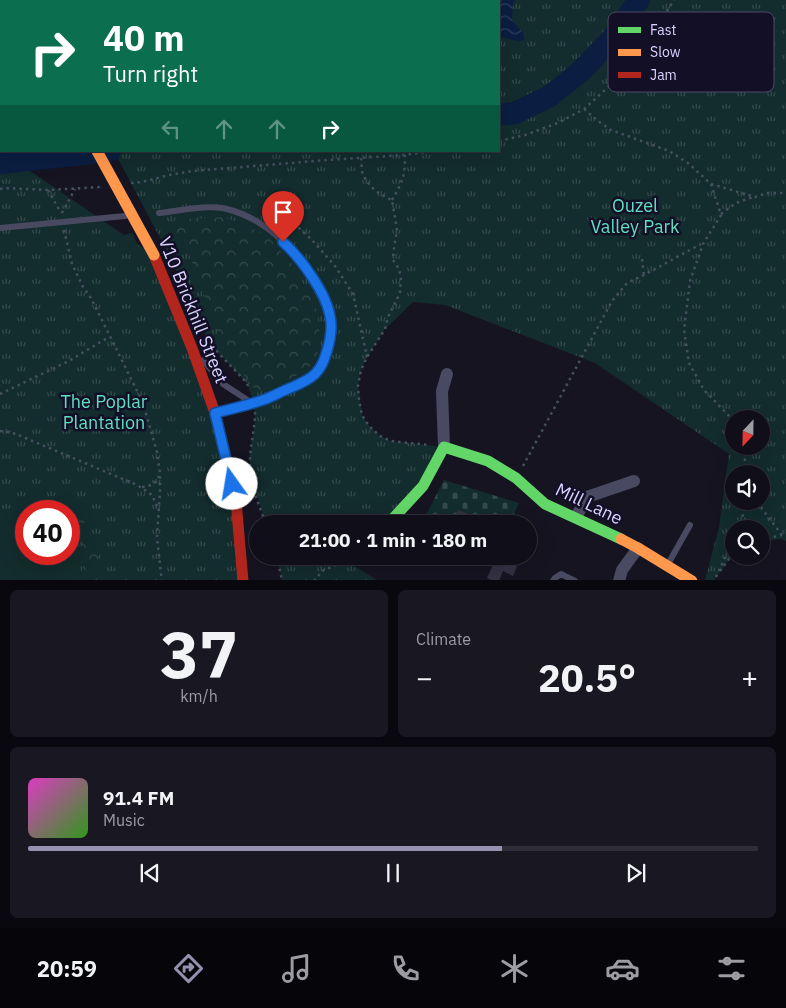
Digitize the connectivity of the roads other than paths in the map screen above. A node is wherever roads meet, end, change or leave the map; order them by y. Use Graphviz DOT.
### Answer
graph roads {
  1 [pos="98,152"];
  2 [pos="160,213"];
  3 [pos="125,216"];
  4 [pos="0,228"];
  5 [pos="192,348"];
  6 [pos="448,374"];
  7 [pos="252,403"];
  8 [pos="215,413"];
  9 [pos="444,447"];
  10 [pos="634,481"];
  11 [pos="396,515"];
  12 [pos="576,518"];
  13 [pos="690,525"];
  14 [pos="638,548"];
  15 [pos="667,566"];
  16 [pos="243,580"];
  17 [pos="554,580"];
  18 [pos="575,580"];
  19 [pos="619,580"];
  20 [pos="692,580"];
  1 -- 5 [label="street, V10 Brickhill Street, bridge"];
  2 -- 7 [label="lane"];
  3 -- 4 [label="lane"];
  5 -- 7 [label="lane"];
  5 -- 8 [label="street, V10 Brickhill Street"];
  6 -- 9 [label="street"];
  7 -- 8 [label="lane"];
  8 -- 16 [label="street, V10 Brickhill Street"];
  9 -- 11 [label="street"];
  9 -- 12 [label="street, Mill Lane"];
  10 -- 12 [label="street"];
  12 -- 14 [label="street, Mill Lane"];
  13 -- 15 [label="lane"];
  14 -- 15 [label="street, Mill Lane"];
  14 -- 19 [label="street"];
  15 -- 20 [label="street, Mill Lane"];
  17 -- 18 [label="lane"];
}
